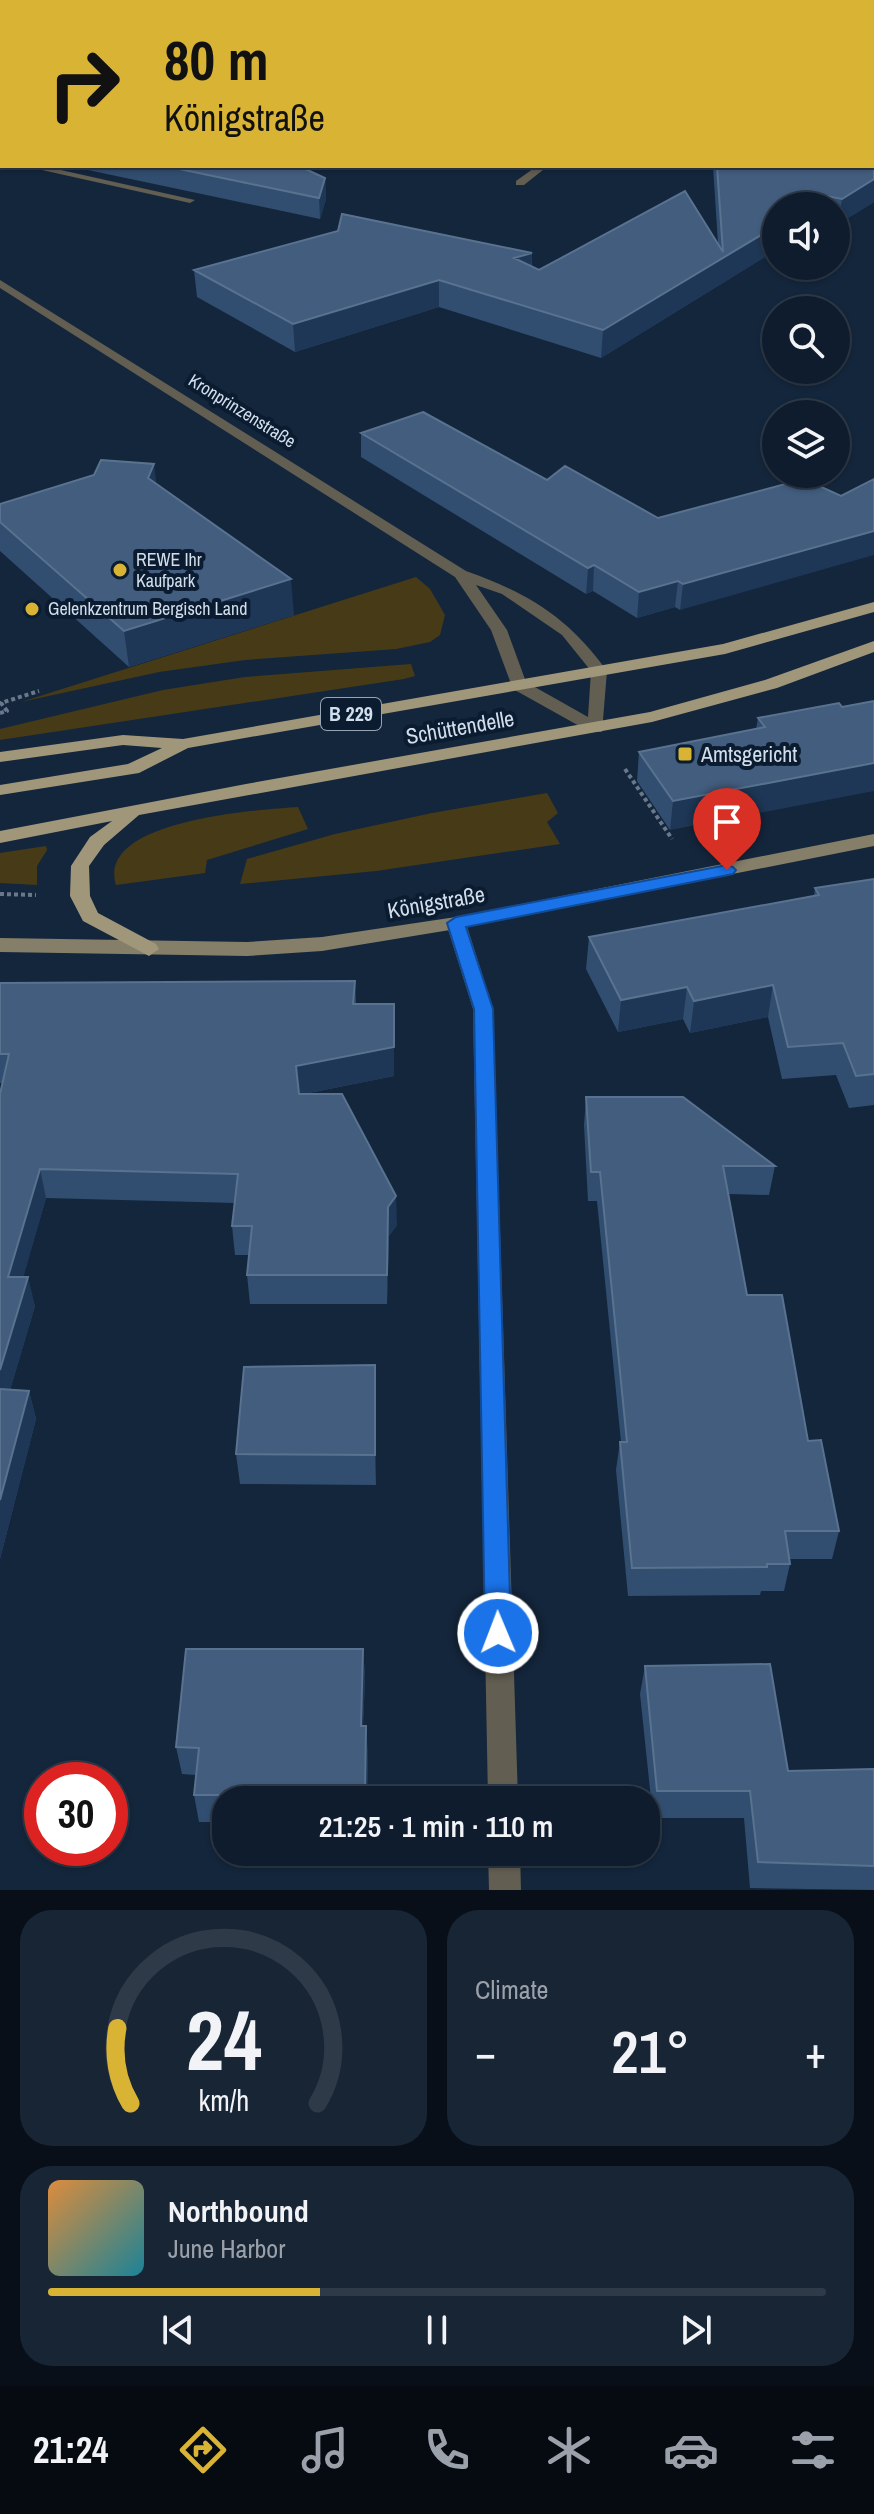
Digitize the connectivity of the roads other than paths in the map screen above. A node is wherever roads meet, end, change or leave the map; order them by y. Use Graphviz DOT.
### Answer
graph roads {
  1 [pos="38,168"];
  2 [pos="540,168"];
  3 [pos="520,183"];
  4 [pos="190,200"];
  5 [pos="0,283"];
  6 [pos="461,574"];
  7 [pos="874,607"];
  8 [pos="874,646"];
  9 [pos="599,671"];
  10 [pos="519,685"];
  11 [pos="596,728"];
  12 [pos="183,744"];
  13 [pos="0,757"];
  14 [pos="0,790"];
  15 [pos="137,811"];
  16 [pos="0,837"];
  17 [pos="874,840"];
  18 [pos="456,923"];
  19 [pos="0,945"];
  20 [pos="149,949"];
  21 [pos="503,1786"];
  22 [pos="504,1866"];
  23 [pos="505,1890"];
  1 -- 4 [label="street"];
  2 -- 3 [label="street"];
  5 -- 6 [label="street, Kronprinzenstraße"];
  6 -- 9 [label="street, Kronprinzenstraße"];
  6 -- 10 [label="street, Kronprinzenstraße"];
  7 -- 9 [label="main road, Schüttendelle / B 229"];
  8 -- 11 [label="main road, Schüttendelle"];
  9 -- 10 [label="main road, Schüttendelle / B 229"];
  9 -- 11 [label="street"];
  10 -- 11 [label="street"];
  10 -- 12 [label="main road, Schüttendelle / B 229"];
  11 -- 15 [label="main road, Schüttendelle"];
  12 -- 13 [label="main road, Schüttendelle / B 229"];
  12 -- 14 [label="main road, Schüttendelle / B 229"];
  15 -- 16 [label="main road, Schüttendelle"];
  15 -- 20 [label="main road"];
  17 -- 18 [label="main road, Königstraße"];
  18 -- 20 [label="main road, Königstraße"];
  18 -- 21 [label="street"];
  19 -- 20 [label="main road, Königstraße"];
  22 -- 23 [label="street"];
}
